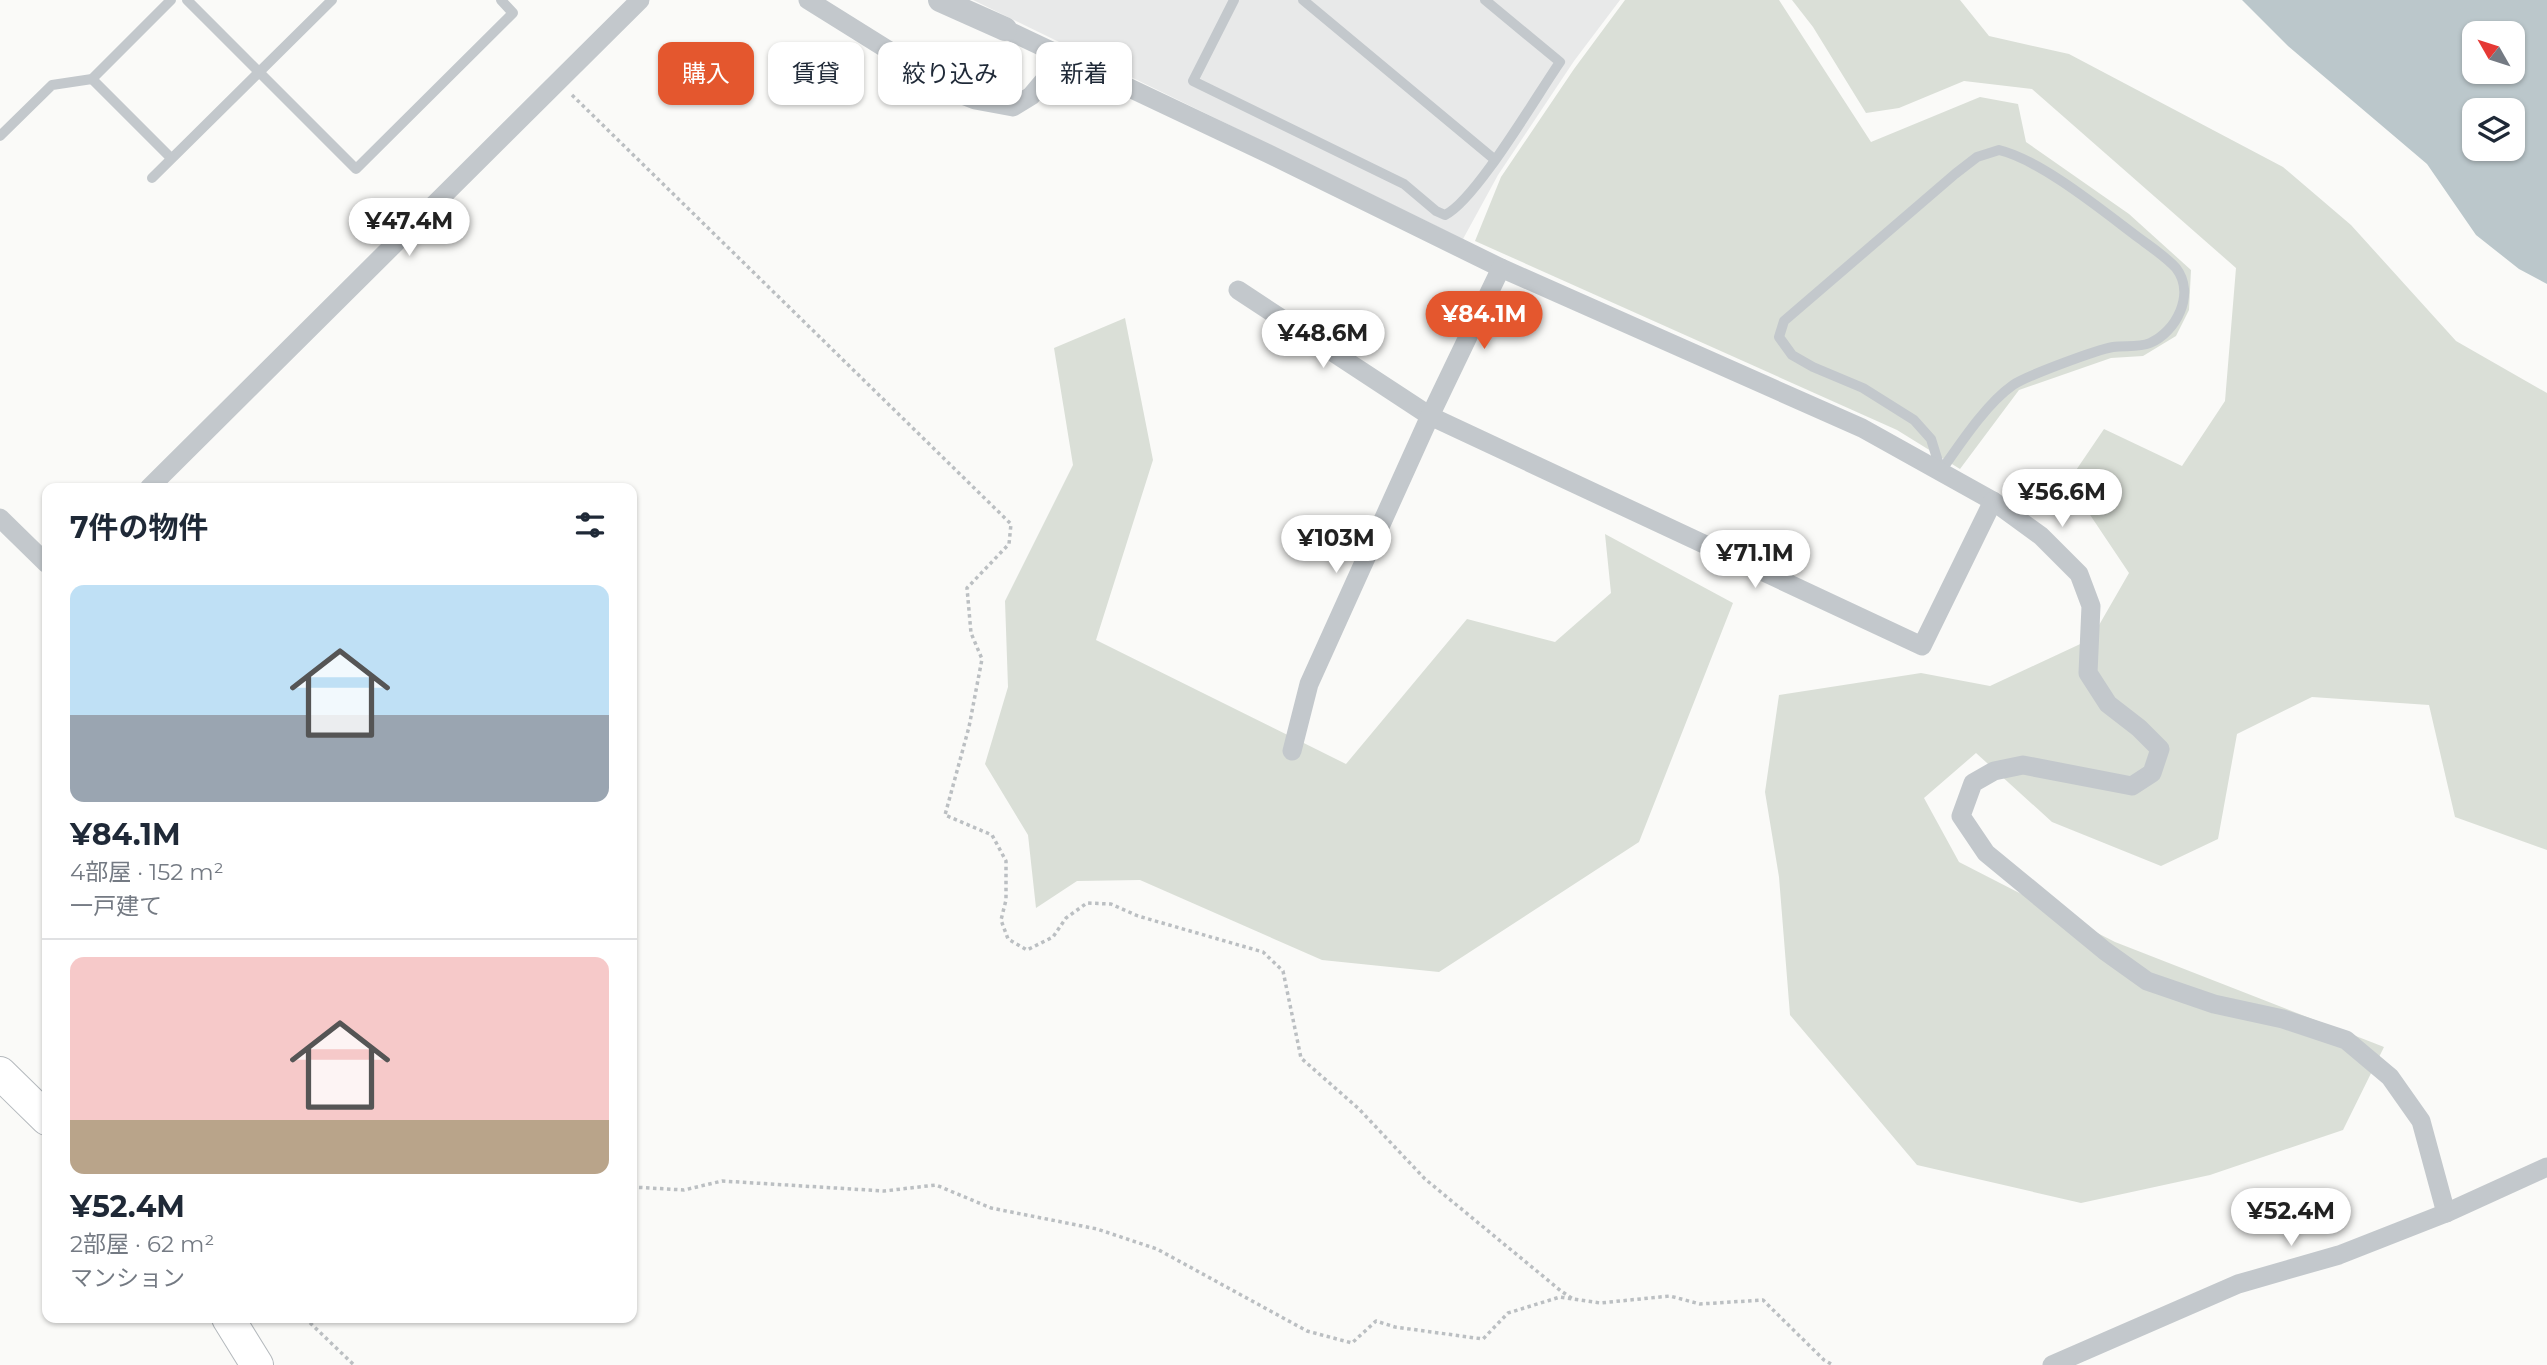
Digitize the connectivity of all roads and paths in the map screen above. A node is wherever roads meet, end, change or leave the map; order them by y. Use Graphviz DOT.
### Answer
graph roads {
  1 [pos="171,0"];
  2 [pos="187,0"];
  3 [pos="332,0"];
  4 [pos="501,0"];
  5 [pos="640,0"];
  6 [pos="808,0"];
  7 [pos="940,0"];
  8 [pos="1234,0"];
  9 [pos="1303,0"];
  10 [pos="1485,0"];
  11 [pos="1005,29"];
  12 [pos="1036,44"];
  13 [pos="259,72"];
  14 [pos="92,79"];
  15 [pos="558,82"];
  16 [pos="1132,89"];
  17 [pos="1036,90"];
  18 [pos="0,136"];
  19 [pos="171,158"];
  20 [pos="1494,159"];
  21 [pos="152,178"];
  22 [pos="1501,268"];
  23 [pos="1238,290"];
  24 [pos="1430,416"];
  25 [pos="1941,471"];
  26 [pos="154,483"];
  27 [pos="1993,501"];
  28 [pos="0,518"];
  29 [pos="42,559"];
  30 [pos="1292,751"];
  31 [pos="0,1073"];
  32 [pos="42,1114"];
  33 [pos="2547,1167"];
  34 [pos="637,1187"];
  35 [pos="2446,1213"];
  36 [pos="1573,1299"];
  37 [pos="231,1323"];
  38 [pos="310,1323"];
  39 [pos="257,1365"];
  40 [pos="354,1365"];
  41 [pos="1833,1365"];
  42 [pos="2052,1365"];
  1 -- 14 [label="lane"];
  2 -- 13 [label="lane"];
  3 -- 13 [label="lane"];
  4 -- 13 [label="lane"];
  5 -- 15 [label="street"];
  6 -- 17 [label="street"];
  7 -- 11 [label="street"];
  8 -- 20 [label="lane"];
  9 -- 20 [label="lane"];
  10 -- 20 [label="lane"];
  11 -- 12 [label="street"];
  13 -- 19 [label="lane"];
  14 -- 18 [label="lane"];
  14 -- 19 [label="lane"];
  15 -- 26 [label="street"];
  15 -- 36 [label="path"];
  16 -- 22 [label="street"];
  19 -- 21 [label="lane"];
  22 -- 24 [label="street"];
  22 -- 25 [label="street"];
  23 -- 24 [label="street"];
  24 -- 27 [label="street"];
  24 -- 30 [label="street"];
  25 -- 25 [label="lane"];
  25 -- 27 [label="street"];
  27 -- 35 [label="street"];
  28 -- 29 [label="street"];
  31 -- 32 [label="highway"];
  33 -- 35 [label="street"];
  34 -- 36 [label="path"];
  35 -- 42 [label="street"];
  36 -- 41 [label="path"];
  37 -- 39 [label="highway"];
  38 -- 40 [label="path"];
}
